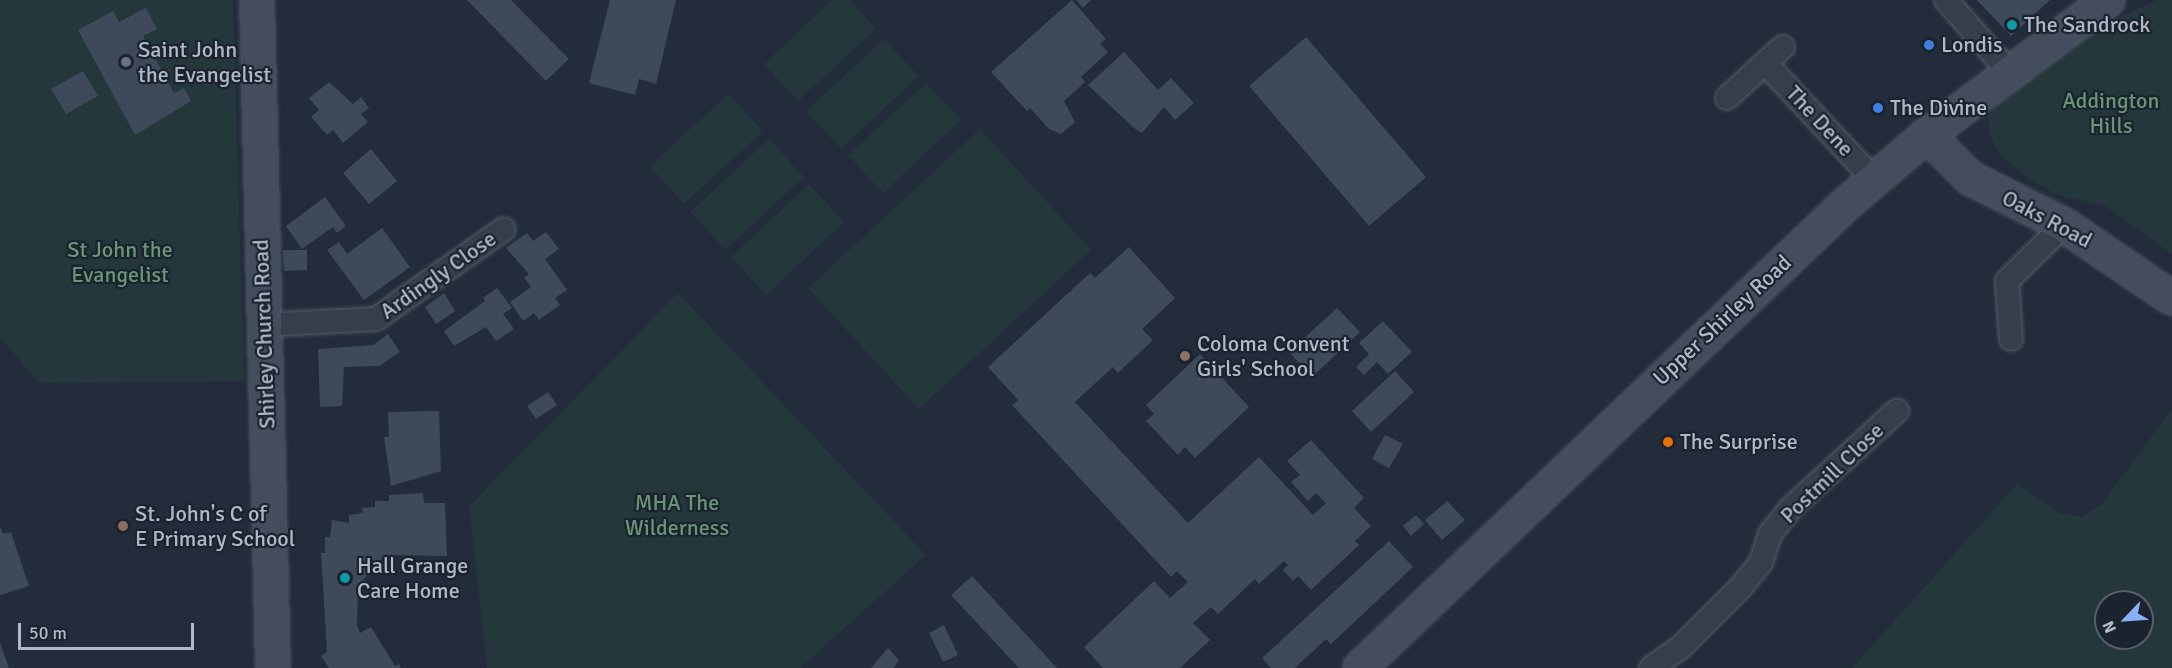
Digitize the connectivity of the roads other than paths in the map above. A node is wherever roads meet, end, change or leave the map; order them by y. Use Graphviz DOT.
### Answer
graph roads {
  1 [pos="257,0"];
  2 [pos="1946,0"];
  3 [pos="2108,0"];
  4 [pos="1783,47"];
  5 [pos="1765,63"];
  6 [pos="2009,72"];
  7 [pos="1727,98"];
  8 [pos="1927,135"];
  9 [pos="1874,180"];
  10 [pos="2064,225"];
  11 [pos="504,229"];
  12 [pos="2172,298"];
  13 [pos="264,325"];
  14 [pos="2011,339"];
  15 [pos="1897,411"];
  16 [pos="1370,664"];
  17 [pos="273,668"];
  18 [pos="1652,668"];
  1 -- 13 [label="street, Shirley Church Road"];
  2 -- 6 [label="street"];
  3 -- 6 [label="street, Upper Shirley Road"];
  4 -- 5 [label="street"];
  5 -- 7 [label="street"];
  5 -- 9 [label="street, The Dene"];
  6 -- 8 [label="street, Upper Shirley Road"];
  8 -- 9 [label="street, Upper Shirley Road"];
  8 -- 10 [label="street, Oaks Road"];
  9 -- 16 [label="street, Upper Shirley Road"];
  10 -- 12 [label="street, Oaks Road"];
  10 -- 14 [label="street"];
  11 -- 13 [label="street, Ardingly Close"];
  13 -- 17 [label="street, Shirley Church Road"];
  15 -- 18 [label="street, Postmill Close"];
}
